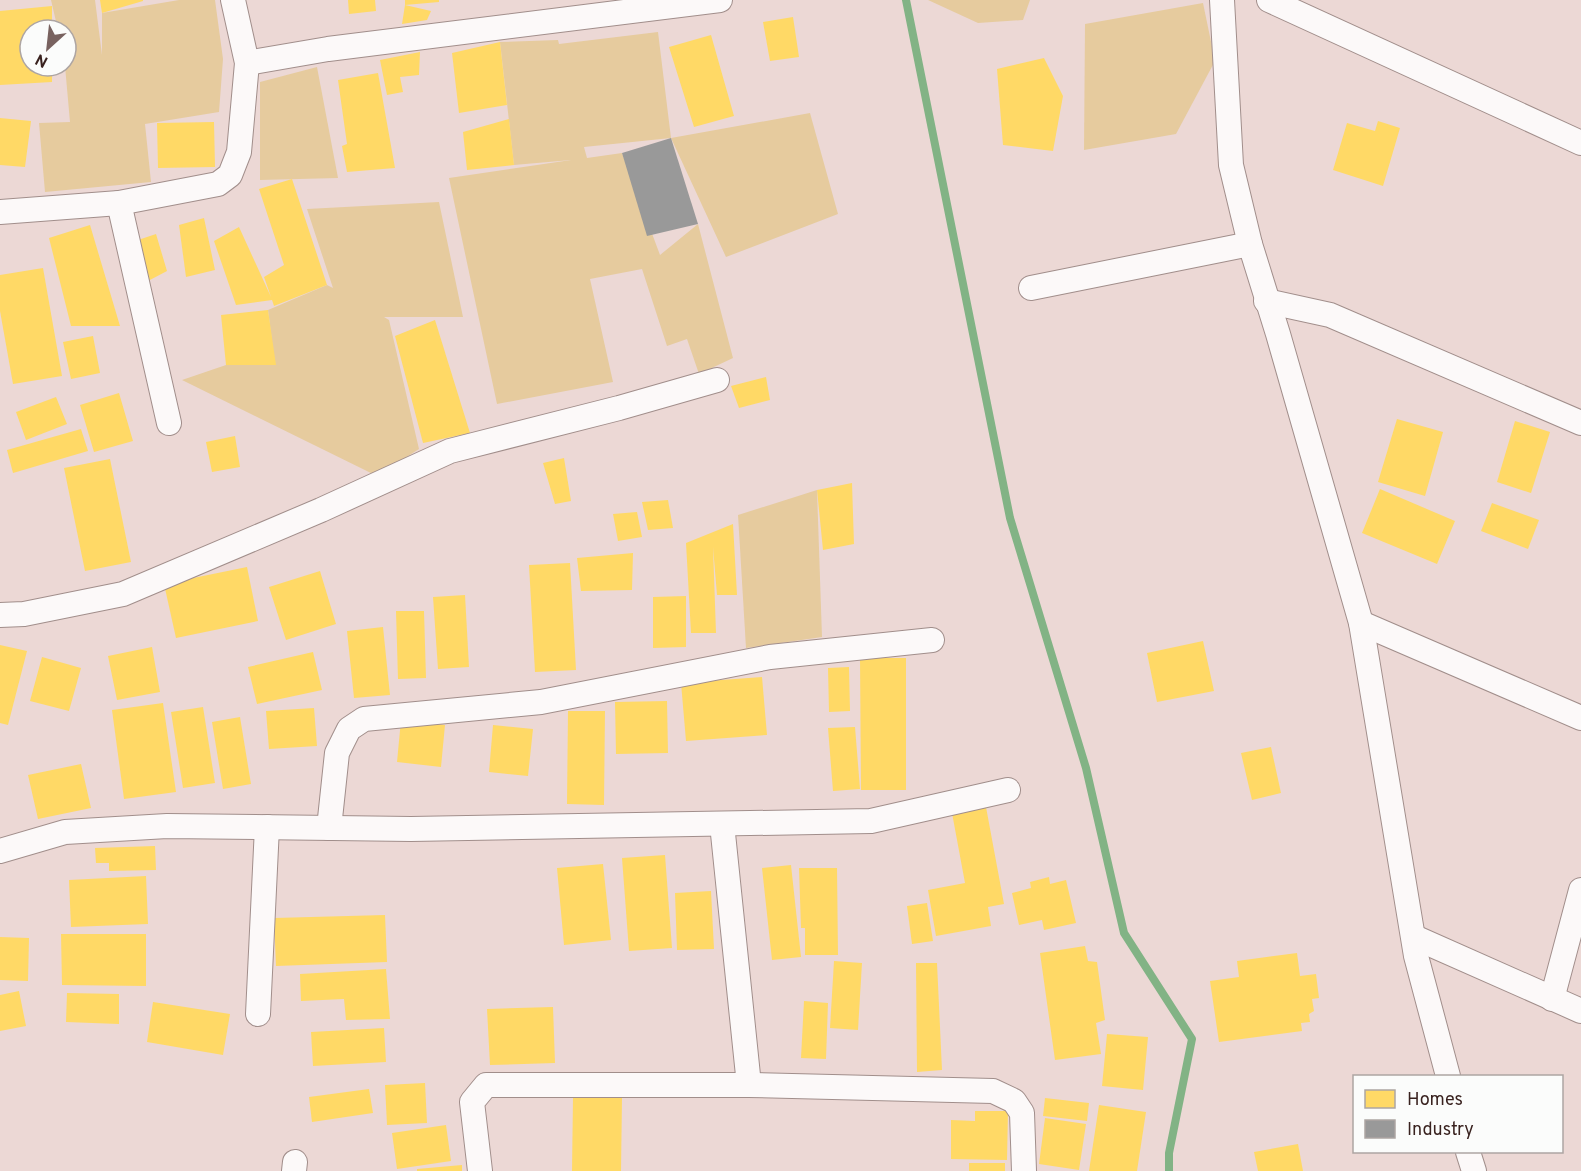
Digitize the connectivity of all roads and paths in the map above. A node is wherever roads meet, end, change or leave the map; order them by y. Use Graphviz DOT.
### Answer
graph roads {
  1 [pos="233,0"];
  2 [pos="720,0"];
  3 [pos="1222,0"];
  4 [pos="1269,0"];
  5 [pos="247,63"];
  6 [pos="1581,143"];
  7 [pos="119,203"];
  8 [pos="0,212"];
  9 [pos="1250,244"];
  10 [pos="1031,288"];
  11 [pos="1266,301"];
  12 [pos="717,380"];
  13 [pos="169,423"];
  14 [pos="1581,423"];
  15 [pos="0,615"];
  16 [pos="1360,622"];
  17 [pos="932,640"];
  18 [pos="1581,718"];
  19 [pos="1008,790"];
  20 [pos="722,824"];
  21 [pos="267,827"];
  22 [pos="330,828"];
  23 [pos="0,851"];
  24 [pos="1581,890"];
  25 [pos="1414,937"];
  26 [pos="1552,999"];
  27 [pos="1581,1011"];
  28 [pos="258,1014"];
  29 [pos="1447,1075"];
  30 [pos="749,1085"];
  31 [pos="1468,1153"];
  32 [pos="480,1171"];
  33 [pos="1024,1171"];
  34 [pos="1474,1171"];
  1 -- 5 [label="street"];
  2 -- 5 [label="street"];
  3 -- 9 [label="street"];
  4 -- 6 [label="street"];
  5 -- 7 [label="street"];
  7 -- 8 [label="street"];
  7 -- 13 [label="street"];
  9 -- 10 [label="street"];
  9 -- 11 [label="street"];
  11 -- 14 [label="street"];
  11 -- 16 [label="street"];
  12 -- 15 [label="street"];
  16 -- 18 [label="street"];
  16 -- 25 [label="street"];
  17 -- 22 [label="street"];
  19 -- 20 [label="street"];
  20 -- 22 [label="street"];
  20 -- 30 [label="street"];
  21 -- 22 [label="street"];
  21 -- 23 [label="street"];
  21 -- 28 [label="street"];
  24 -- 26 [label="street"];
  25 -- 26 [label="street"];
  25 -- 29 [label="street"];
  26 -- 27 [label="street"];
  30 -- 32 [label="street"];
  30 -- 33 [label="street"];
  31 -- 34 [label="street"];
}
